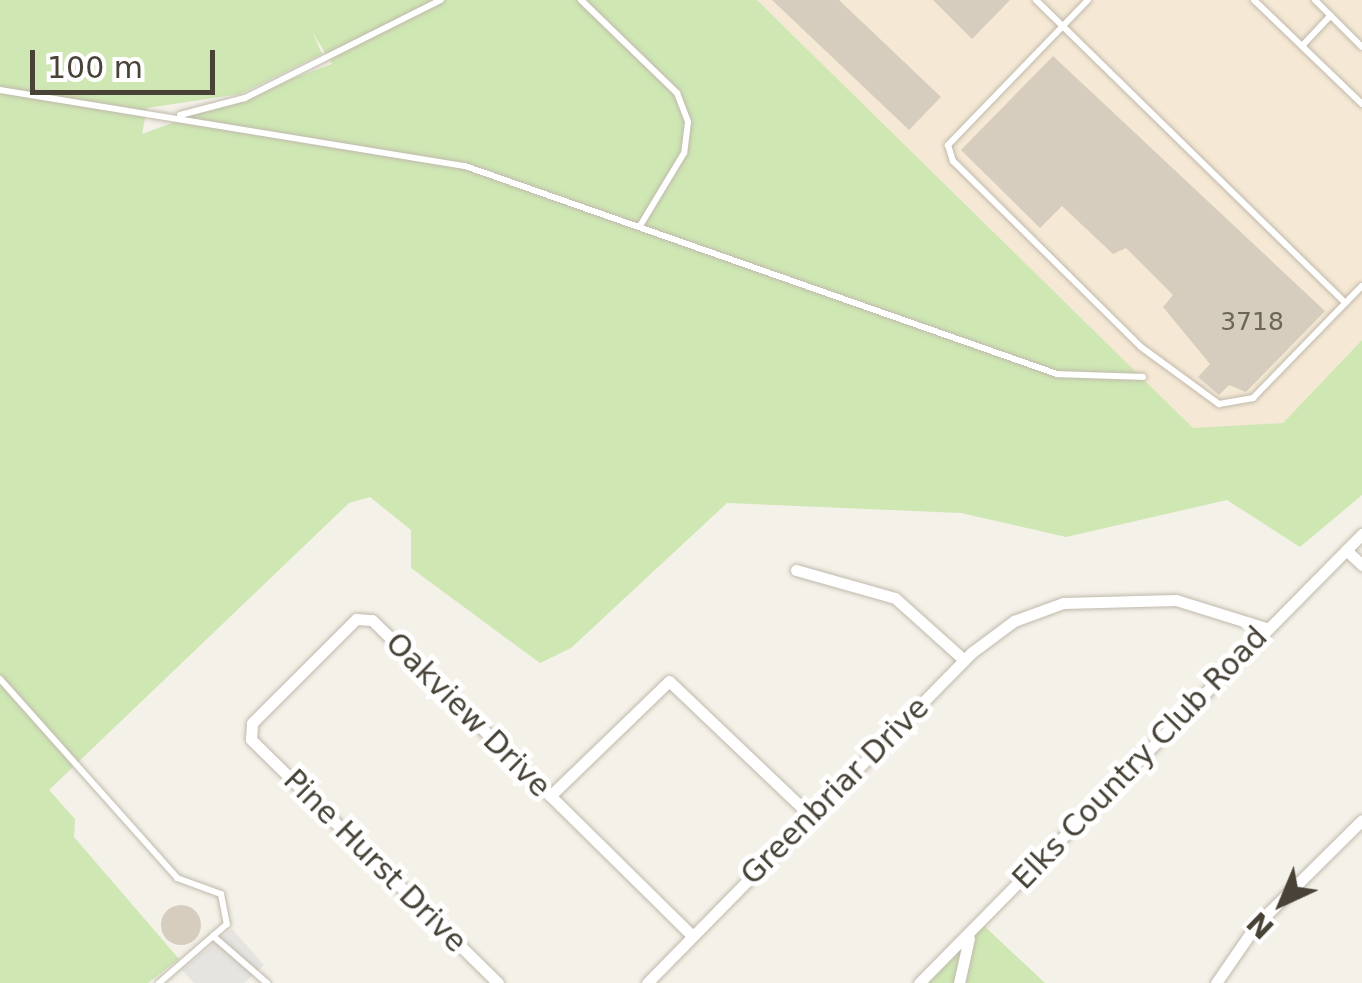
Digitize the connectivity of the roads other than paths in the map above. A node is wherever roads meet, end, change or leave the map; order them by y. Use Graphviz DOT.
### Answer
graph roads {
  1 [pos="442,0"];
  2 [pos="581,0"];
  3 [pos="1088,0"];
  4 [pos="1254,0"];
  5 [pos="1315,0"];
  6 [pos="1043,2"];
  7 [pos="1330,16"];
  8 [pos="1062,26"];
  9 [pos="1302,46"];
  10 [pos="1362,47"];
  11 [pos="0,90"];
  12 [pos="1362,104"];
  13 [pos="174,116"];
  14 [pos="640,226"];
  15 [pos="1362,286"];
  16 [pos="1345,303"];
  17 [pos="1143,377"];
  18 [pos="1362,534"];
  19 [pos="1346,550"];
  20 [pos="1362,565"];
  21 [pos="796,570"];
  22 [pos="1266,628"];
  23 [pos="964,660"];
  24 [pos="0,679"];
  25 [pos="251,740"];
  26 [pos="550,796"];
  27 [pos="811,816"];
  28 [pos="1362,820"];
  29 [pos="213,936"];
  30 [pos="693,936"];
  31 [pos="968,938"];
  32 [pos="160,983"];
  33 [pos="267,983"];
  34 [pos="498,983"];
  35 [pos="647,983"];
  36 [pos="919,983"];
  37 [pos="959,983"];
  38 [pos="1216,983"];
  1 -- 13 [label="lane"];
  2 -- 14 [label="lane"];
  3 -- 8 [label="lane"];
  4 -- 9 [label="lane"];
  5 -- 7 [label="lane"];
  6 -- 8 [label="lane"];
  7 -- 9 [label="lane"];
  7 -- 10 [label="lane"];
  8 -- 16 [label="lane"];
  8 -- 16 [label="lane"];
  9 -- 12 [label="lane"];
  11 -- 13 [label="lane"];
  13 -- 14 [label="lane"];
  14 -- 17 [label="lane"];
  15 -- 16 [label="lane"];
  18 -- 19 [label="street, Elks Country Club Road"];
  19 -- 20 [label="street"];
  19 -- 22 [label="street, Elks Country Club Road"];
  21 -- 23 [label="street"];
  22 -- 23 [label="street, Greenbriar Drive"];
  22 -- 31 [label="street, Elks Country Club Road"];
  23 -- 27 [label="street, Greenbriar Drive"];
  24 -- 29 [label="lane"];
  25 -- 26 [label="street, Oakview Drive"];
  25 -- 34 [label="street, Pine Hurst Drive"];
  26 -- 27 [label="street"];
  26 -- 30 [label="street, Oakview Drive"];
  27 -- 30 [label="street, Greenbriar Drive"];
  28 -- 38 [label="street"];
  29 -- 32 [label="lane"];
  29 -- 33 [label="lane"];
  30 -- 35 [label="street, Greenbriar Drive"];
  31 -- 36 [label="street, Elks Country Club Road"];
  31 -- 37 [label="street"];
}
